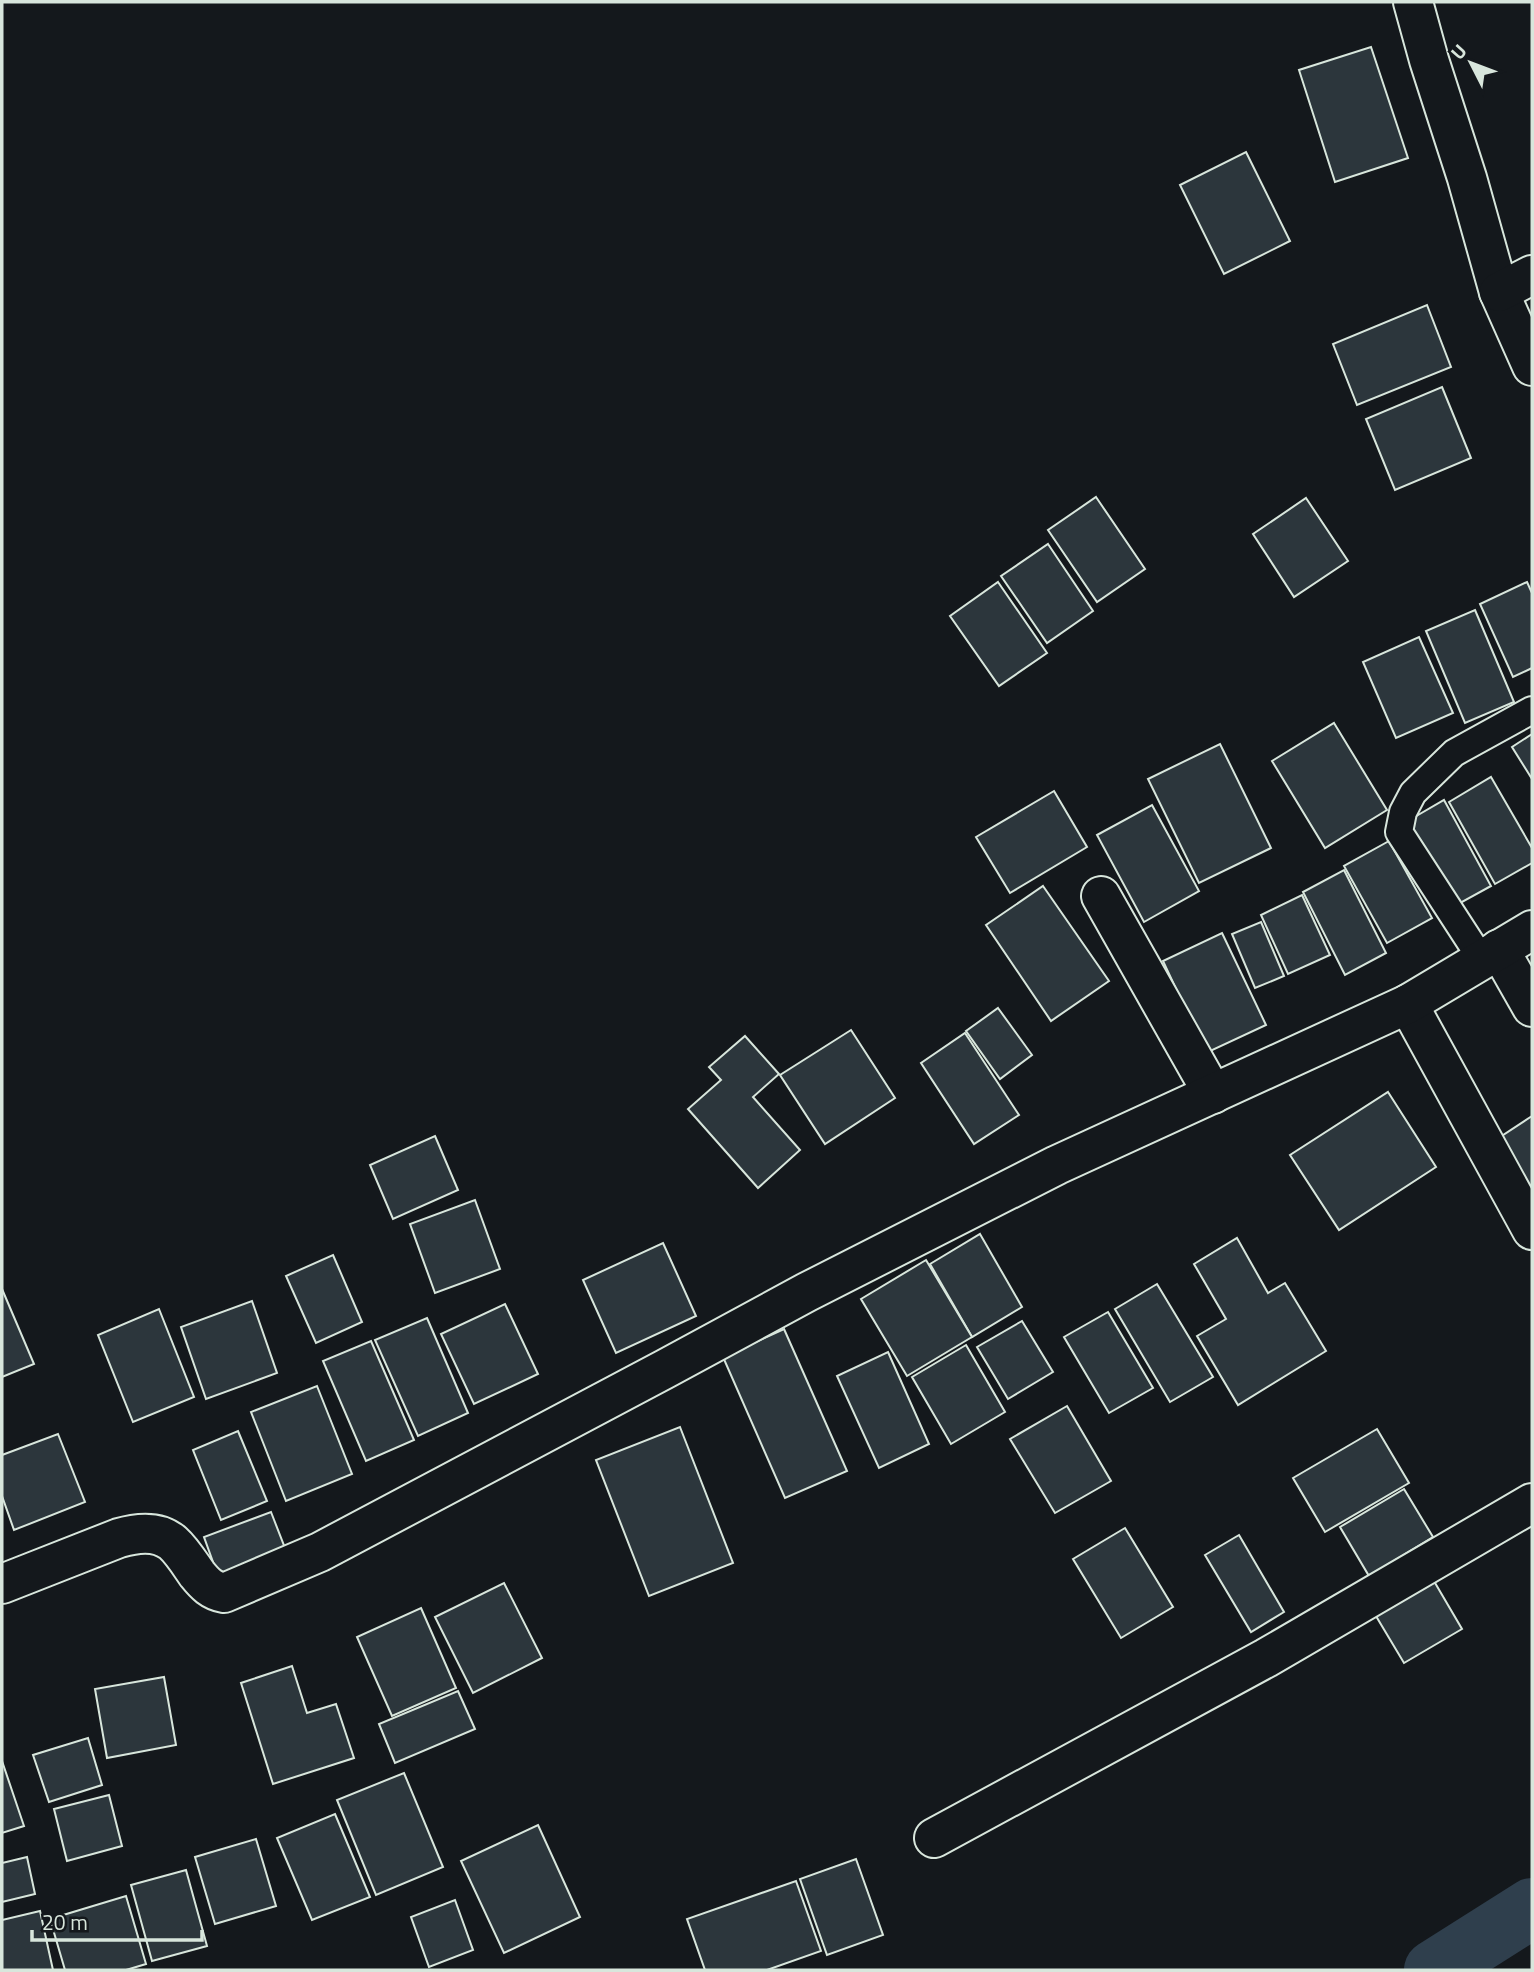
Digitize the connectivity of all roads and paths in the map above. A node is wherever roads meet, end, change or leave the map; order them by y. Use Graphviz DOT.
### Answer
graph roads {
  1 [pos="1413,2"];
  2 [pos="1532,275"];
  3 [pos="1499,292"];
  4 [pos="1532,366"];
  5 [pos="1532,710"];
  6 [pos="1101,896"];
  7 [pos="1532,930"];
  8 [pos="1491,955"];
  9 [pos="1408,1004"];
  10 [pos="1532,1007"];
  11 [pos="1213,1094"];
  12 [pos="1532,1230"];
  13 [pos="1532,1503"];
  14 [pos="2,1584"];
  15 [pos="934,1838"];
  1 -- 3 [label="street"];
  2 -- 3 [label="street"];
  3 -- 4 [label="street"];
  5 -- 8 [label="lane"];
  6 -- 11 [label="street"];
  7 -- 8 [label="street"];
  8 -- 9 [label="street"];
  8 -- 10 [label="street"];
  9 -- 11 [label="street"];
  9 -- 12 [label="street"];
  11 -- 14 [label="street"];
  13 -- 15 [label="street"];
}
